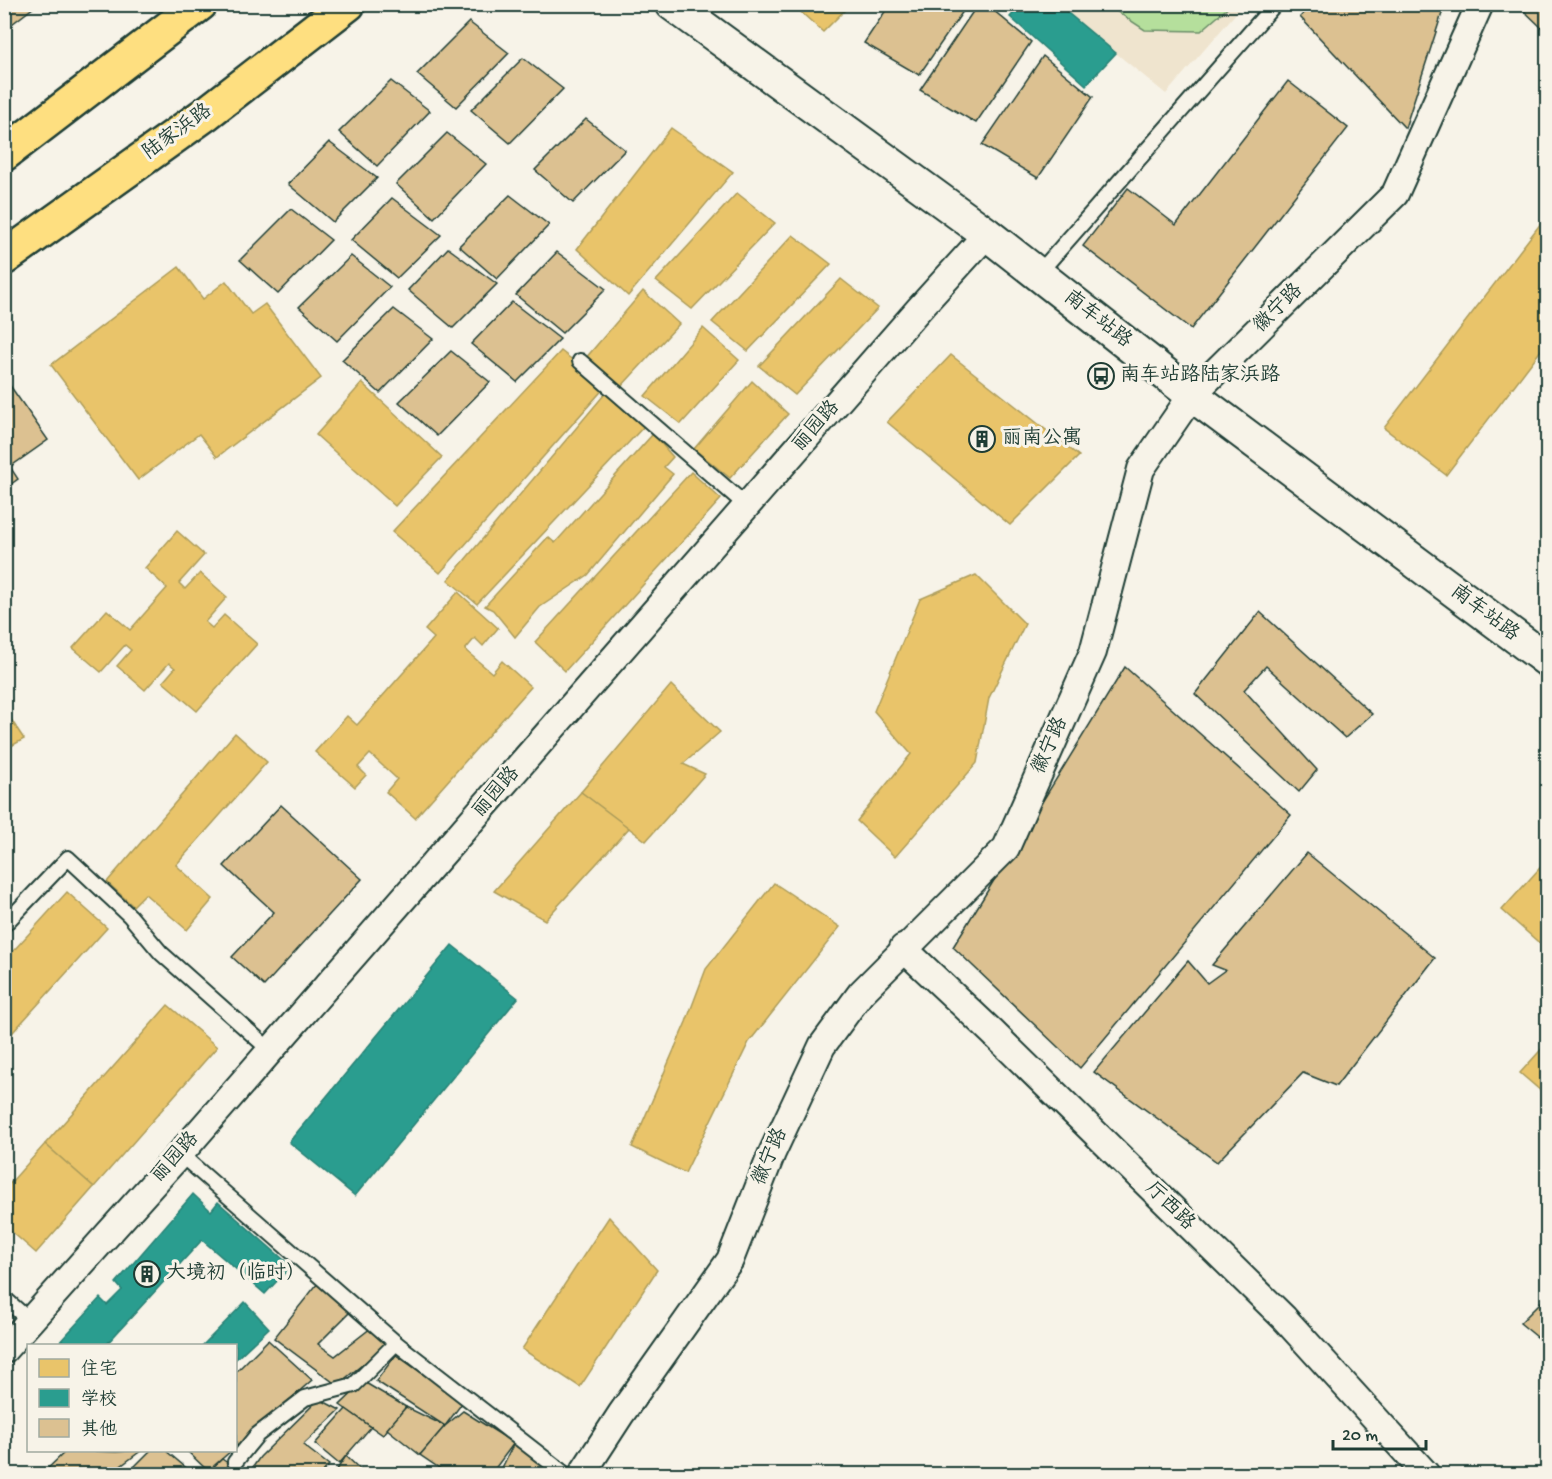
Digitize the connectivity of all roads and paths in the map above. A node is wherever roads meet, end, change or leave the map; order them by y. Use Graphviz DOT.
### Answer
graph roads {
  1 [pos="200,4"];
  2 [pos="348,4"];
  3 [pos="672,4"];
  4 [pos="1275,4"];
  5 [pos="1480,4"];
  6 [pos="4,154"];
  7 [pos="987,234"];
  8 [pos="4,258"];
  9 [pos="1038,274"];
  10 [pos="580,361"];
  11 [pos="1192,395"];
  12 [pos="748,507"];
  13 [pos="1548,661"];
  14 [pos="4,925"];
  15 [pos="903,948"];
  16 [pos="271,1050"];
  17 [pos="180,1154"];
  18 [pos="4,1298"];
  19 [pos="30,1321"];
  20 [pos="396,1343"];
  21 [pos="4,1350"];
  22 [pos="235,1462"];
  23 [pos="565,1474"];
  24 [pos="582,1474"];
  25 [pos="1426,1474"];
  1 -- 6 [label="main road"];
  2 -- 8 [label="main road, 陆家浜路"];
  3 -- 7 [label="street, 南车站路"];
  4 -- 9 [label="lane"];
  5 -- 11 [label="street, 徽宁路"];
  7 -- 9 [label="street, 南车站路"];
  7 -- 12 [label="street, 丽园路"];
  9 -- 11 [label="street, 南车站路"];
  10 -- 12 [label="lane"];
  11 -- 13 [label="street, 南车站路"];
  11 -- 15 [label="street, 徽宁路"];
  12 -- 16 [label="street, 丽园路"];
  14 -- 16 [label="lane"];
  15 -- 24 [label="street, 徽宁路"];
  15 -- 25 [label="street, 厅西路"];
  16 -- 17 [label="street, 丽园路"];
  17 -- 19 [label="street, 丽园路"];
  17 -- 20 [label="lane"];
  18 -- 19 [label="lane"];
  19 -- 21 [label="street, 丽园路"];
  20 -- 22 [label="lane"];
  20 -- 23 [label="lane"];
}
